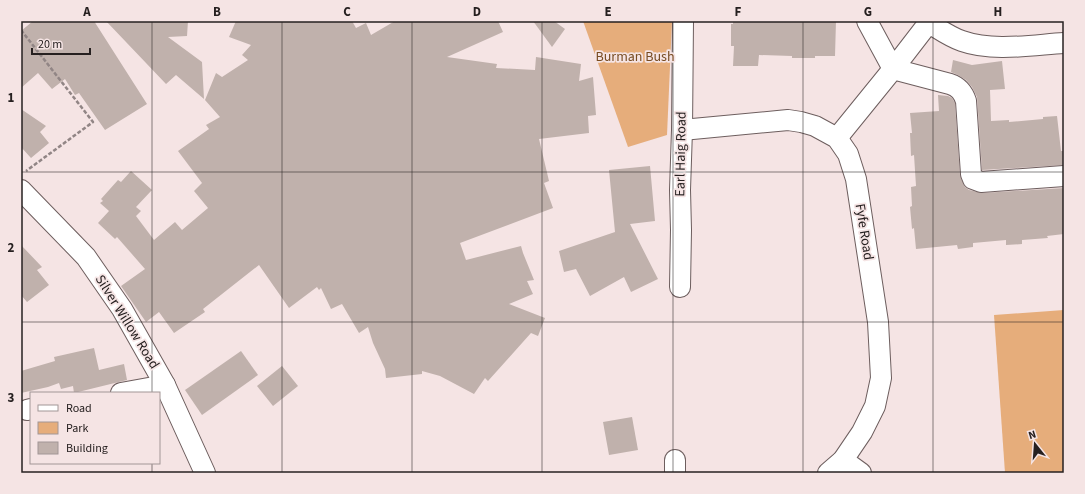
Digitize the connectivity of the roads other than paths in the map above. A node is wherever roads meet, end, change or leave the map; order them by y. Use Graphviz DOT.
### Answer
graph roads {
  1 [pos="683,21"];
  2 [pos="867,21"];
  3 [pos="929,22"];
  4 [pos="1064,42"];
  5 [pos="893,69"];
  6 [pos="682,130"];
  7 [pos="837,138"];
  8 [pos="1064,176"];
  9 [pos="21,190"];
  10 [pos="680,287"];
  11 [pos="165,385"];
  12 [pos="126,392"];
  13 [pos="843,460"];
  14 [pos="205,473"];
  15 [pos="828,473"];
  16 [pos="861,473"];
  1 -- 6 [label="street, Earl Haig Road"];
  2 -- 5 [label="street"];
  3 -- 4 [label="street"];
  3 -- 5 [label="street"];
  5 -- 7 [label="street"];
  5 -- 8 [label="street"];
  6 -- 7 [label="street, Fyfe Road"];
  6 -- 10 [label="street, Earl Haig Road"];
  7 -- 13 [label="street, Fyfe Road"];
  9 -- 11 [label="street, Silver Willow Road"];
  11 -- 12 [label="street"];
  11 -- 14 [label="street, Silver Willow Road"];
  13 -- 15 [label="street, Fyfe Road"];
  13 -- 16 [label="street"];
}
